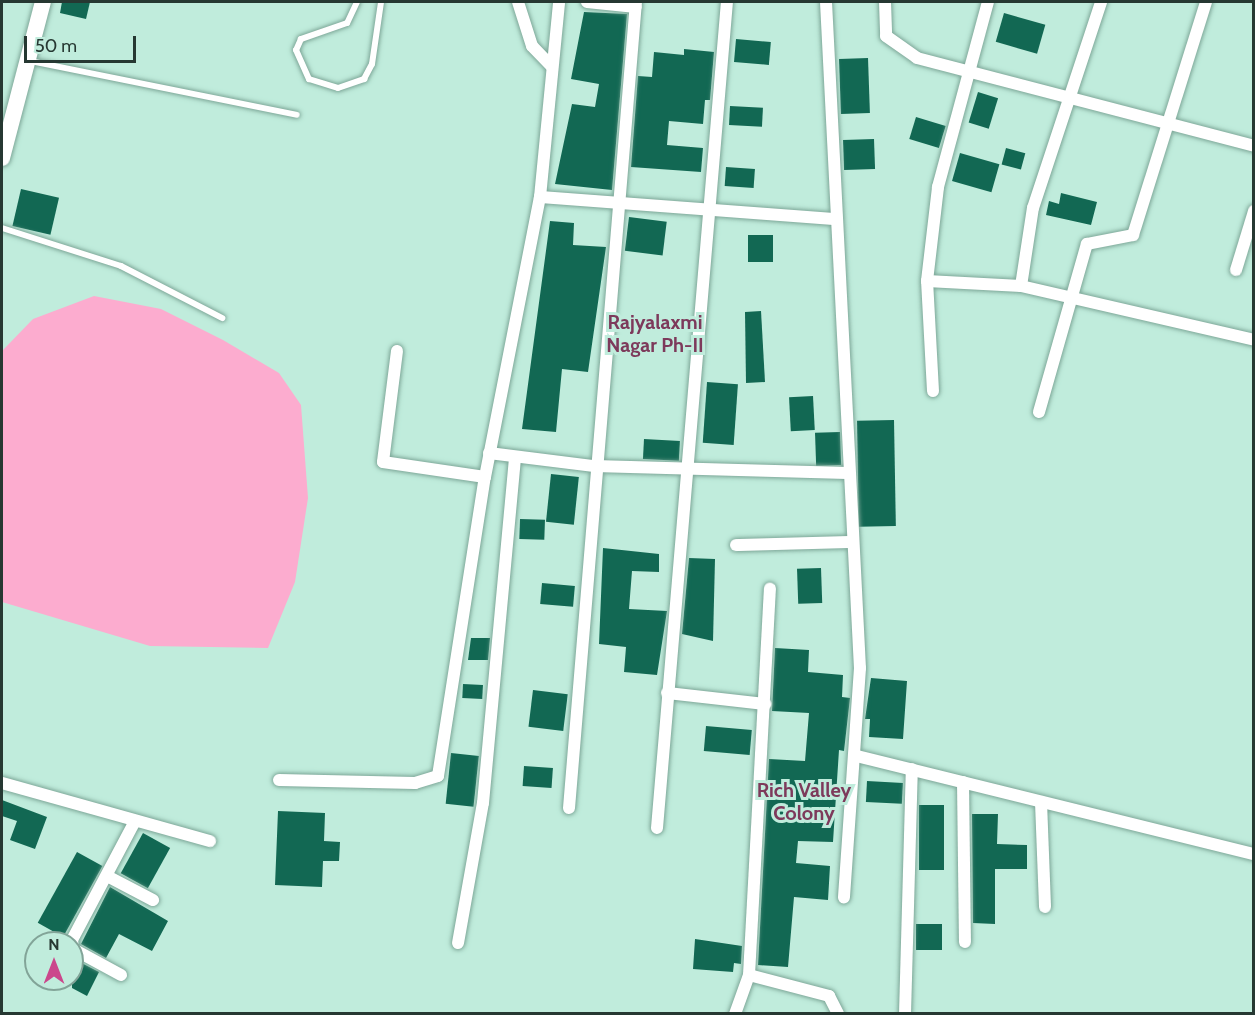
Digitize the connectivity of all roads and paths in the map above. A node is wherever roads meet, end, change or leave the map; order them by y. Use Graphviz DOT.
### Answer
graph roads {
  1 [pos="42,2"];
  2 [pos="357,2"];
  3 [pos="381,2"];
  4 [pos="518,2"];
  5 [pos="559,2"];
  6 [pos="587,2"];
  7 [pos="727,2"];
  8 [pos="826,2"];
  9 [pos="885,2"];
  10 [pos="988,2"];
  11 [pos="1101,2"];
  12 [pos="1206,2"];
  13 [pos="636,4"];
  14 [pos="27,61"];
  15 [pos="552,67"];
  16 [pos="967,70"];
  17 [pos="1067,100"];
  18 [pos="297,115"];
  19 [pos="1170,124"];
  20 [pos="1254,146"];
  21 [pos="2,158"];
  22 [pos="540,197"];
  23 [pos="620,203"];
  24 [pos="709,210"];
  25 [pos="1254,211"];
  26 [pos="834,219"];
  27 [pos="2,228"];
  28 [pos="1236,270"];
  29 [pos="927,281"];
  30 [pos="1021,286"];
  31 [pos="1075,296"];
  32 [pos="222,318"];
  33 [pos="1254,340"];
  34 [pos="397,351"];
  35 [pos="933,391"];
  36 [pos="1039,412"];
  37 [pos="489,453"];
  38 [pos="515,457"];
  39 [pos="594,466"];
  40 [pos="685,470"];
  41 [pos="848,473"];
  42 [pos="484,477"];
  43 [pos="852,542"];
  44 [pos="736,545"];
  45 [pos="770,589"];
  46 [pos="667,693"];
  47 [pos="765,704"];
  48 [pos="857,756"];
  49 [pos="912,770"];
  50 [pos="279,780"];
  51 [pos="963,782"];
  52 [pos="2,783"];
  53 [pos="1041,802"];
  54 [pos="569,808"];
  55 [pos="135,821"];
  56 [pos="657,828"];
  57 [pos="210,841"];
  58 [pos="1254,854"];
  59 [pos="106,876"];
  60 [pos="844,897"];
  61 [pos="153,900"];
  62 [pos="1045,907"];
  63 [pos="965,942"];
  64 [pos="458,943"];
  65 [pos="121,975"];
  66 [pos="749,975"];
  67 [pos="735,1014"];
  68 [pos="838,1014"];
  69 [pos="905,1014"];
  1 -- 14 [label="main road"];
  2 -- 3 [label="lane"];
  4 -- 15 [label="street"];
  5 -- 15 [label="street"];
  6 -- 13 [label="street"];
  7 -- 24 [label="street"];
  8 -- 26 [label="street"];
  9 -- 16 [label="street"];
  10 -- 16 [label="street"];
  11 -- 17 [label="street"];
  12 -- 19 [label="street"];
  13 -- 23 [label="street"];
  14 -- 18 [label="lane"];
  14 -- 21 [label="main road"];
  15 -- 22 [label="street"];
  16 -- 17 [label="street"];
  16 -- 29 [label="street"];
  17 -- 19 [label="street"];
  17 -- 30 [label="street"];
  19 -- 20 [label="street"];
  19 -- 31 [label="street"];
  22 -- 23 [label="street"];
  22 -- 37 [label="street"];
  23 -- 24 [label="street"];
  23 -- 39 [label="street"];
  24 -- 26 [label="street"];
  24 -- 40 [label="street"];
  25 -- 28 [label="street"];
  26 -- 41 [label="street"];
  27 -- 32 [label="lane"];
  29 -- 30 [label="street"];
  29 -- 35 [label="street"];
  30 -- 31 [label="street"];
  31 -- 33 [label="street"];
  31 -- 36 [label="street"];
  34 -- 42 [label="street"];
  37 -- 38 [label="street"];
  37 -- 42 [label="street"];
  38 -- 39 [label="street"];
  38 -- 64 [label="street"];
  39 -- 40 [label="street"];
  39 -- 54 [label="street"];
  40 -- 41 [label="street"];
  40 -- 46 [label="street"];
  41 -- 43 [label="street"];
  42 -- 50 [label="street"];
  43 -- 44 [label="street"];
  43 -- 48 [label="street"];
  45 -- 47 [label="street"];
  46 -- 47 [label="street"];
  46 -- 56 [label="street"];
  47 -- 66 [label="street"];
  48 -- 49 [label="street"];
  48 -- 60 [label="street"];
  49 -- 51 [label="street"];
  49 -- 69 [label="street"];
  51 -- 53 [label="street"];
  51 -- 63 [label="street"];
  52 -- 55 [label="street"];
  53 -- 58 [label="street"];
  53 -- 62 [label="street"];
  55 -- 57 [label="street"];
  55 -- 59 [label="street"];
  59 -- 61 [label="street"];
  59 -- 65 [label="street"];
  66 -- 67 [label="street"];
  66 -- 68 [label="street"];
}
